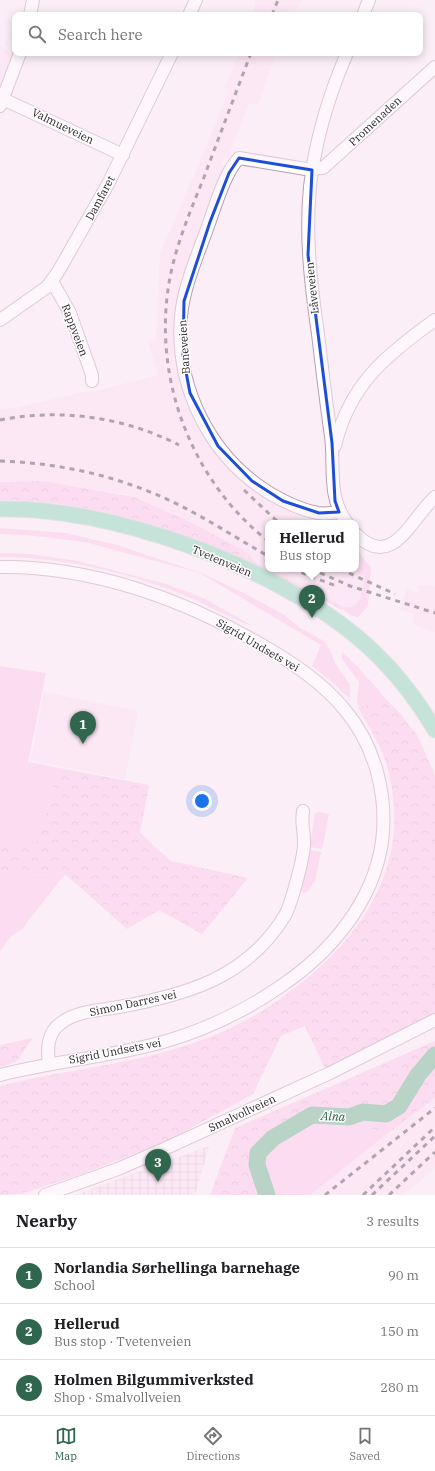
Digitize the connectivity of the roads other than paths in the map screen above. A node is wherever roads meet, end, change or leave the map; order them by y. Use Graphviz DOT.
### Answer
graph roads {
  1 [pos="33,0"];
  2 [pos="196,0"];
  3 [pos="369,0"];
  4 [pos="31,12"];
  5 [pos="190,12"];
  6 [pos="364,12"];
  7 [pos="19,56"];
  8 [pos="171,56"];
  9 [pos="346,56"];
  10 [pos="435,67"];
  11 [pos="2,103"];
  12 [pos="123,155"];
  13 [pos="312,170"];
  14 [pos="52,281"];
  15 [pos="0,320"];
  16 [pos="435,320"];
  17 [pos="92,381"];
  18 [pos="333,455"];
  19 [pos="435,497"];
  20 [pos="0,509"];
  21 [pos="340,512"];
  22 [pos="346,520"];
  23 [pos="359,537"];
  24 [pos="0,567"];
  25 [pos="435,730"];
  26 [pos="303,811"];
  27 [pos="435,1020"];
  28 [pos="49,1064"];
  29 [pos="0,1075"];
  30 [pos="45,1195"];
  1 -- 4 [label="street"];
  2 -- 5 [label="street"];
  3 -- 6 [label="street"];
  7 -- 11 [label="street"];
  8 -- 12 [label="street, Damfaret"];
  9 -- 13 [label="street, Låveveien"];
  10 -- 13 [label="street, Promenaden"];
  11 -- 12 [label="street, Valmueveien"];
  12 -- 14 [label="street, Damfaret"];
  13 -- 18 [label="street, Låveveien"];
  13 -- 21 [label="street, Baneveien"];
  14 -- 15 [label="street, Damfaret"];
  14 -- 17 [label="street, Rappveien"];
  16 -- 18 [label="street"];
  18 -- 21 [label="street, Låveveien"];
  19 -- 23 [label="street"];
  20 -- 25 [label="main road, Tvetenveien"];
  21 -- 22 [label="street, Låveveien"];
  24 -- 28 [label="street, Sigrid Undsets vei"];
  26 -- 28 [label="street, Simon Darres vei"];
  27 -- 30 [label="street, Smalvollveien"];
  28 -- 29 [label="street, Sigrid Undsets vei"];
}
